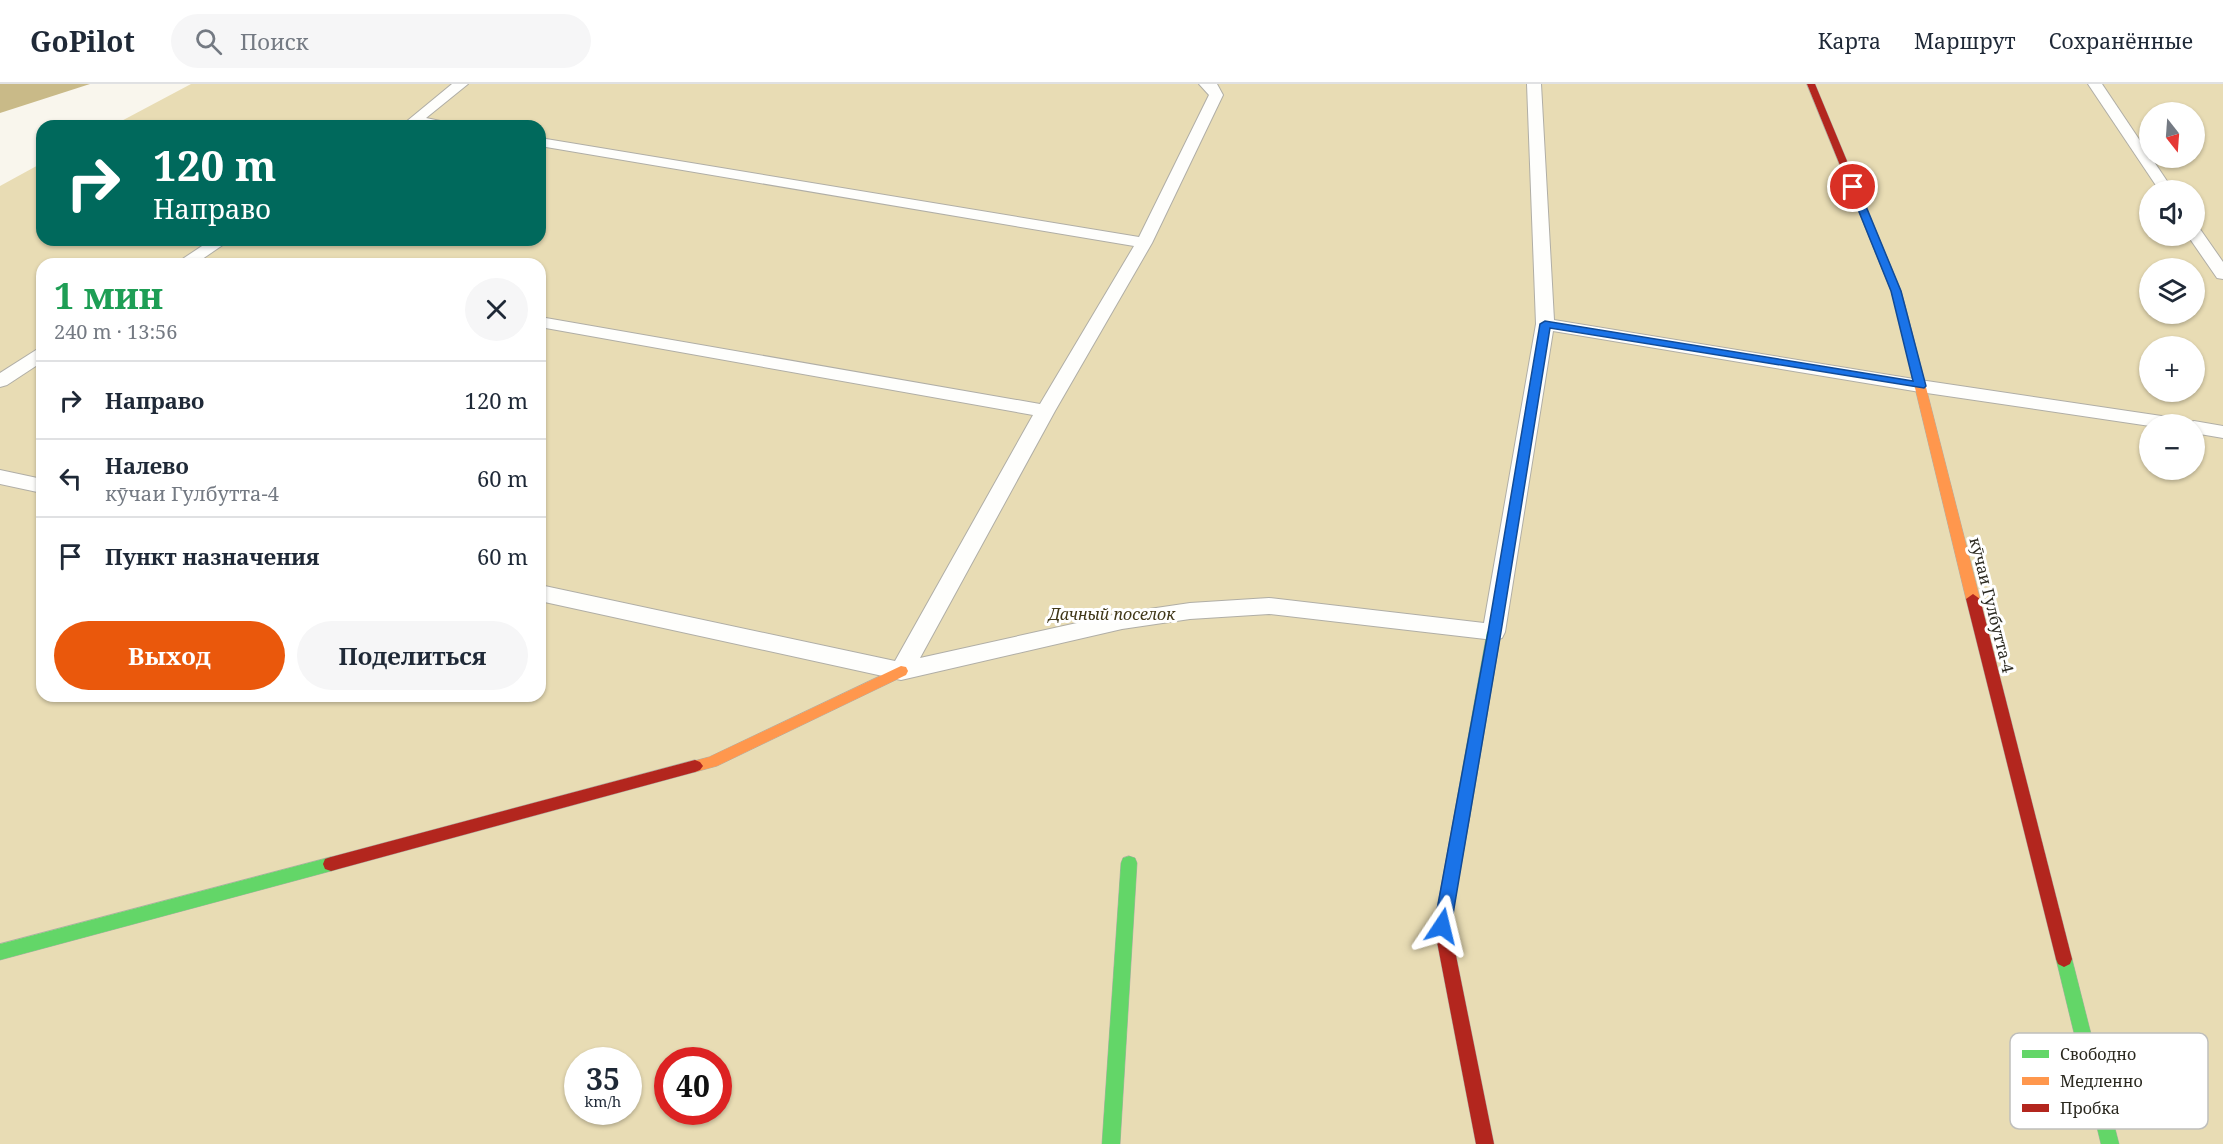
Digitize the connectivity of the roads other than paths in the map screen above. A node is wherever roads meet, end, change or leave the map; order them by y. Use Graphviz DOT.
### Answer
graph roads {
  1 [pos="461,84"];
  2 [pos="1206,84"];
  3 [pos="1534,84"];
  4 [pos="1811,84"];
  5 [pos="2095,84"];
  6 [pos="417,120"];
  7 [pos="546,143"];
  8 [pos="2159,180"];
  9 [pos="1144,243"];
  10 [pos="212,246"];
  11 [pos="2204,246"];
  12 [pos="193,258"];
  13 [pos="2223,274"];
  14 [pos="546,323"];
  15 [pos="1545,324"];
  16 [pos="36,358"];
  17 [pos="0,381"];
  18 [pos="1920,386"];
  19 [pos="1045,411"];
  20 [pos="2139,419"];
  21 [pos="2205,429"];
  22 [pos="2223,432"];
  23 [pos="0,477"];
  24 [pos="36,485"];
  25 [pos="546,594"];
  26 [pos="1494,632"];
  27 [pos="901,671"];
  28 [pos="1129,863"];
  29 [pos="0,952"];
  30 [pos="2082,1033"];
  31 [pos="2106,1129"];
  32 [pos="1111,1144"];
  33 [pos="1485,1144"];
  34 [pos="2110,1144"];
  1 -- 6 [label="lane"];
  2 -- 9 [label="lane"];
  3 -- 15 [label="lane"];
  4 -- 18 [label="street, кӯчаи Гулбутта-4"];
  5 -- 8 [label="lane"];
  7 -- 9 [label="lane"];
  9 -- 19 [label="lane"];
  10 -- 12 [label="lane"];
  11 -- 13 [label="lane"];
  14 -- 19 [label="lane"];
  15 -- 18 [label="lane"];
  15 -- 26 [label="lane"];
  16 -- 17 [label="lane"];
  18 -- 20 [label="lane"];
  18 -- 30 [label="street, кӯчаи Гулбутта-4"];
  19 -- 27 [label="lane"];
  21 -- 22 [label="lane"];
  23 -- 24 [label="lane"];
  25 -- 27 [label="lane"];
  26 -- 27 [label="lane"];
  26 -- 33 [label="street"];
  27 -- 29 [label="street"];
  28 -- 32 [label="street"];
  31 -- 34 [label="street, кӯчаи Гулбутта-4"];
}
